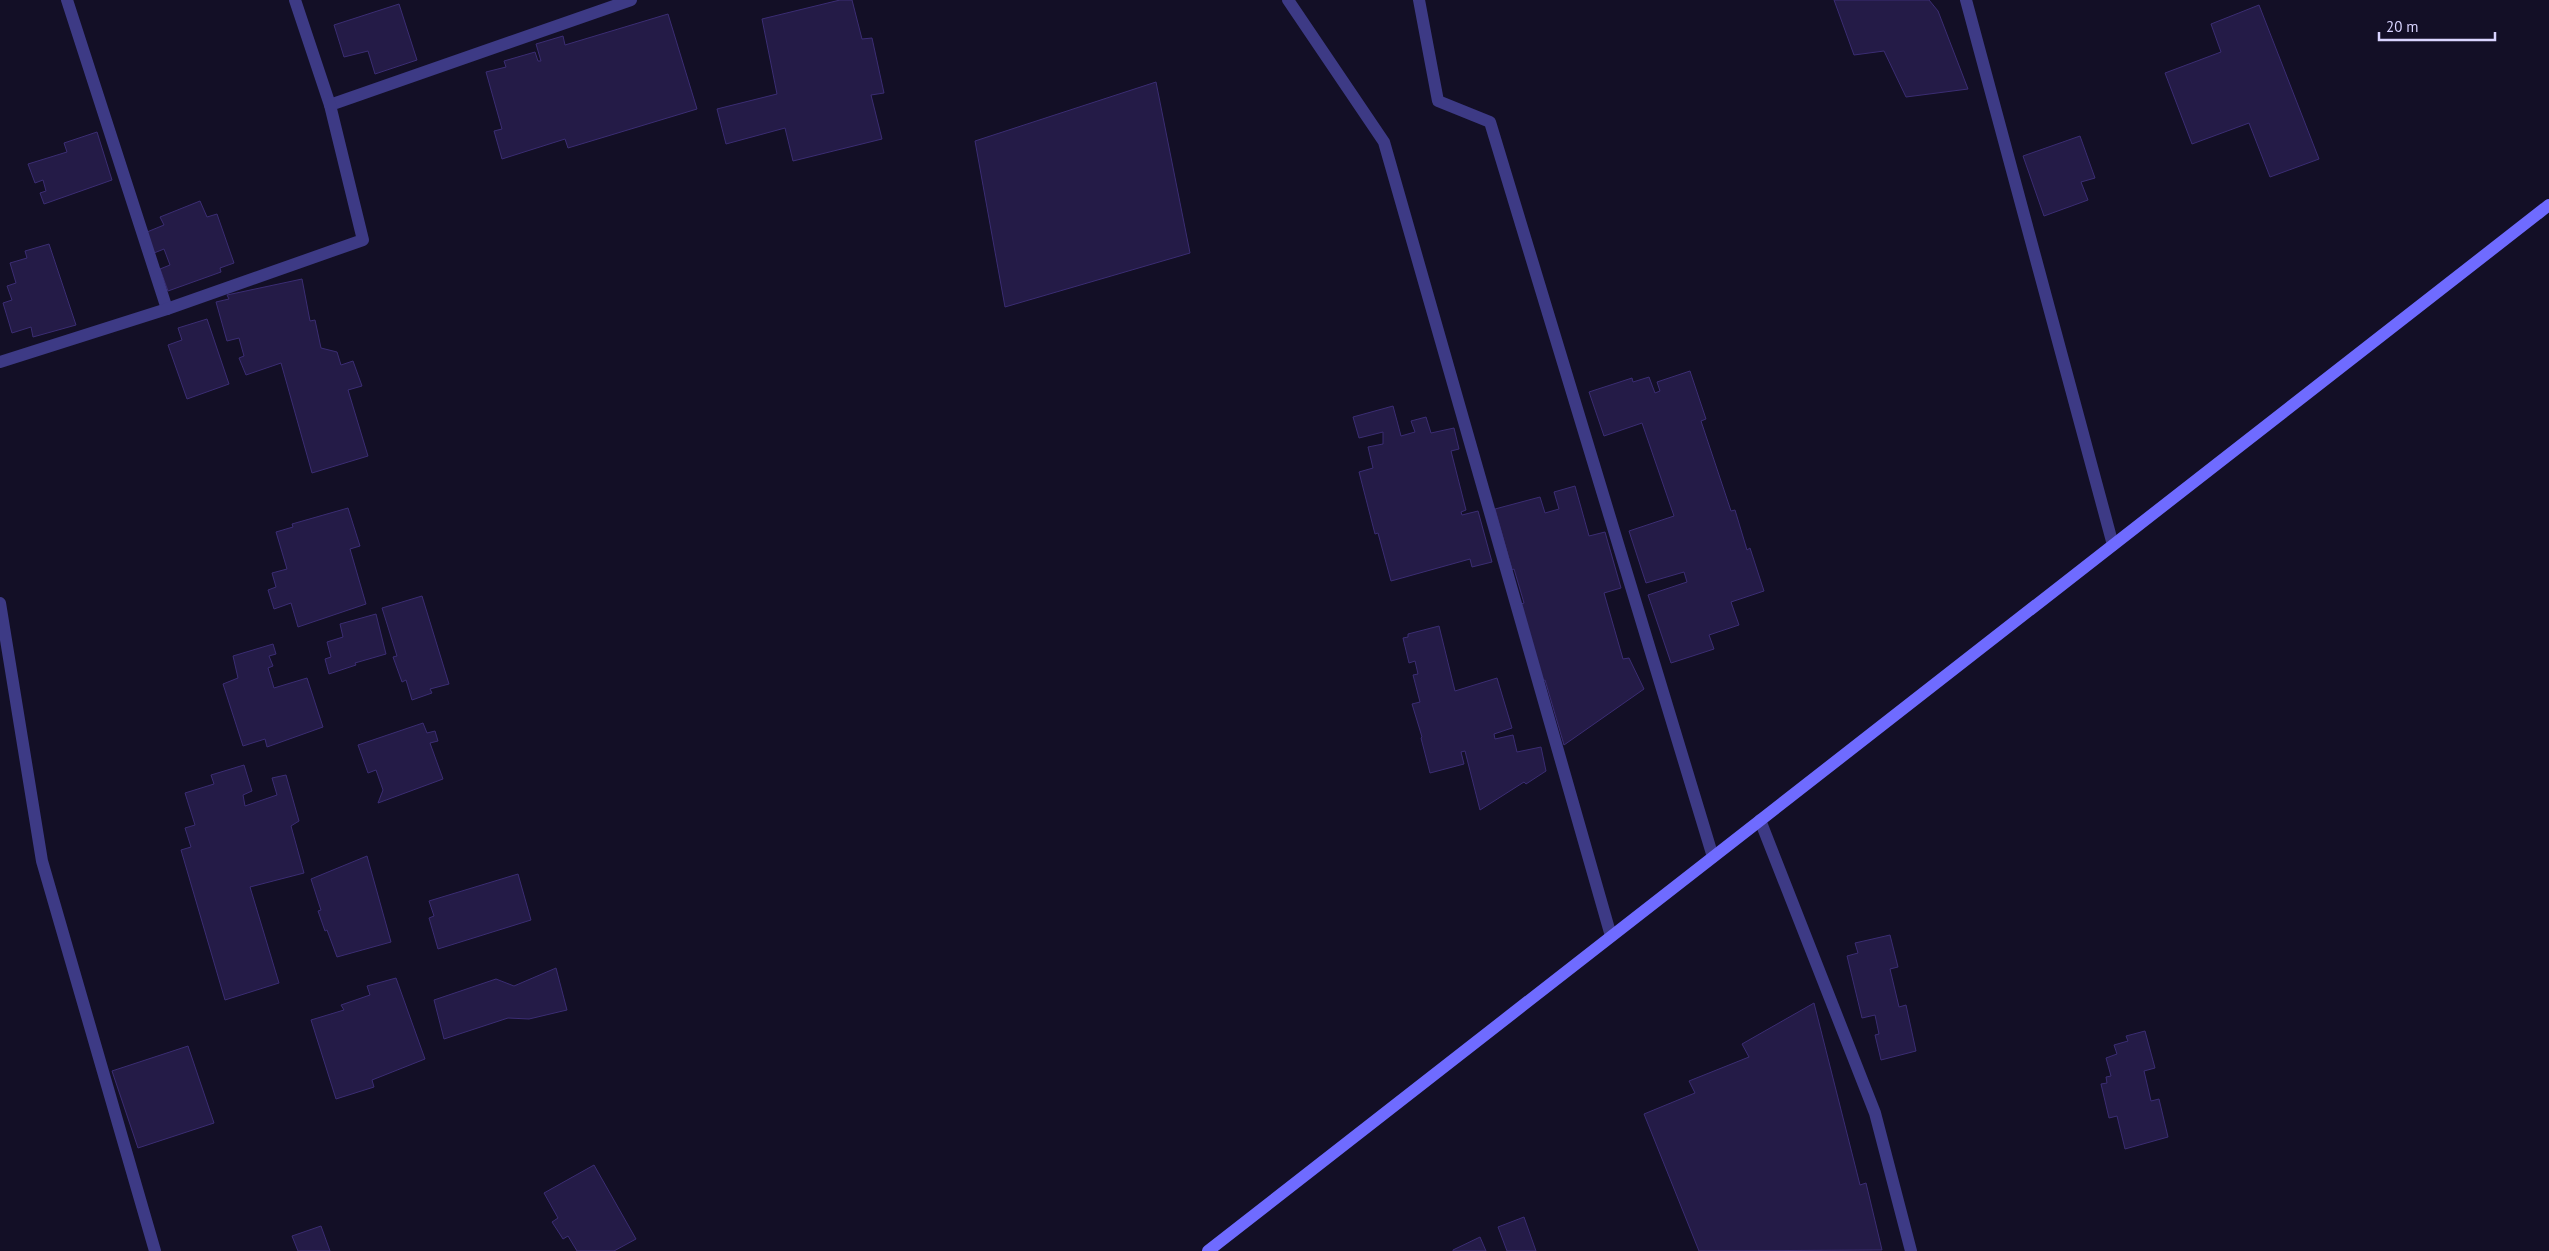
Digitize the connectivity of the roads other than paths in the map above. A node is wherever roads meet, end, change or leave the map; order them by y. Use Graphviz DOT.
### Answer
graph roads {
  1 [pos="67,0"];
  2 [pos="294,0"];
  3 [pos="631,0"];
  4 [pos="1288,0"];
  5 [pos="1419,0"];
  6 [pos="1966,0"];
  7 [pos="330,106"];
  8 [pos="2549,205"];
  9 [pos="167,309"];
  10 [pos="0,362"];
  11 [pos="2113,545"];
  12 [pos="0,603"];
  13 [pos="1760,820"];
  14 [pos="1713,857"];
  15 [pos="1611,936"];
  16 [pos="155,1251"];
  17 [pos="1208,1251"];
  18 [pos="1910,1251"];
  1 -- 9 [label="street"];
  2 -- 7 [label="street"];
  3 -- 7 [label="street"];
  4 -- 15 [label="street"];
  5 -- 14 [label="street"];
  6 -- 11 [label="street"];
  7 -- 9 [label="street"];
  8 -- 11 [label="main road"];
  9 -- 10 [label="street"];
  11 -- 13 [label="main road"];
  12 -- 16 [label="street"];
  13 -- 14 [label="main road"];
  13 -- 18 [label="street"];
  14 -- 15 [label="main road"];
  15 -- 17 [label="main road"];
}
